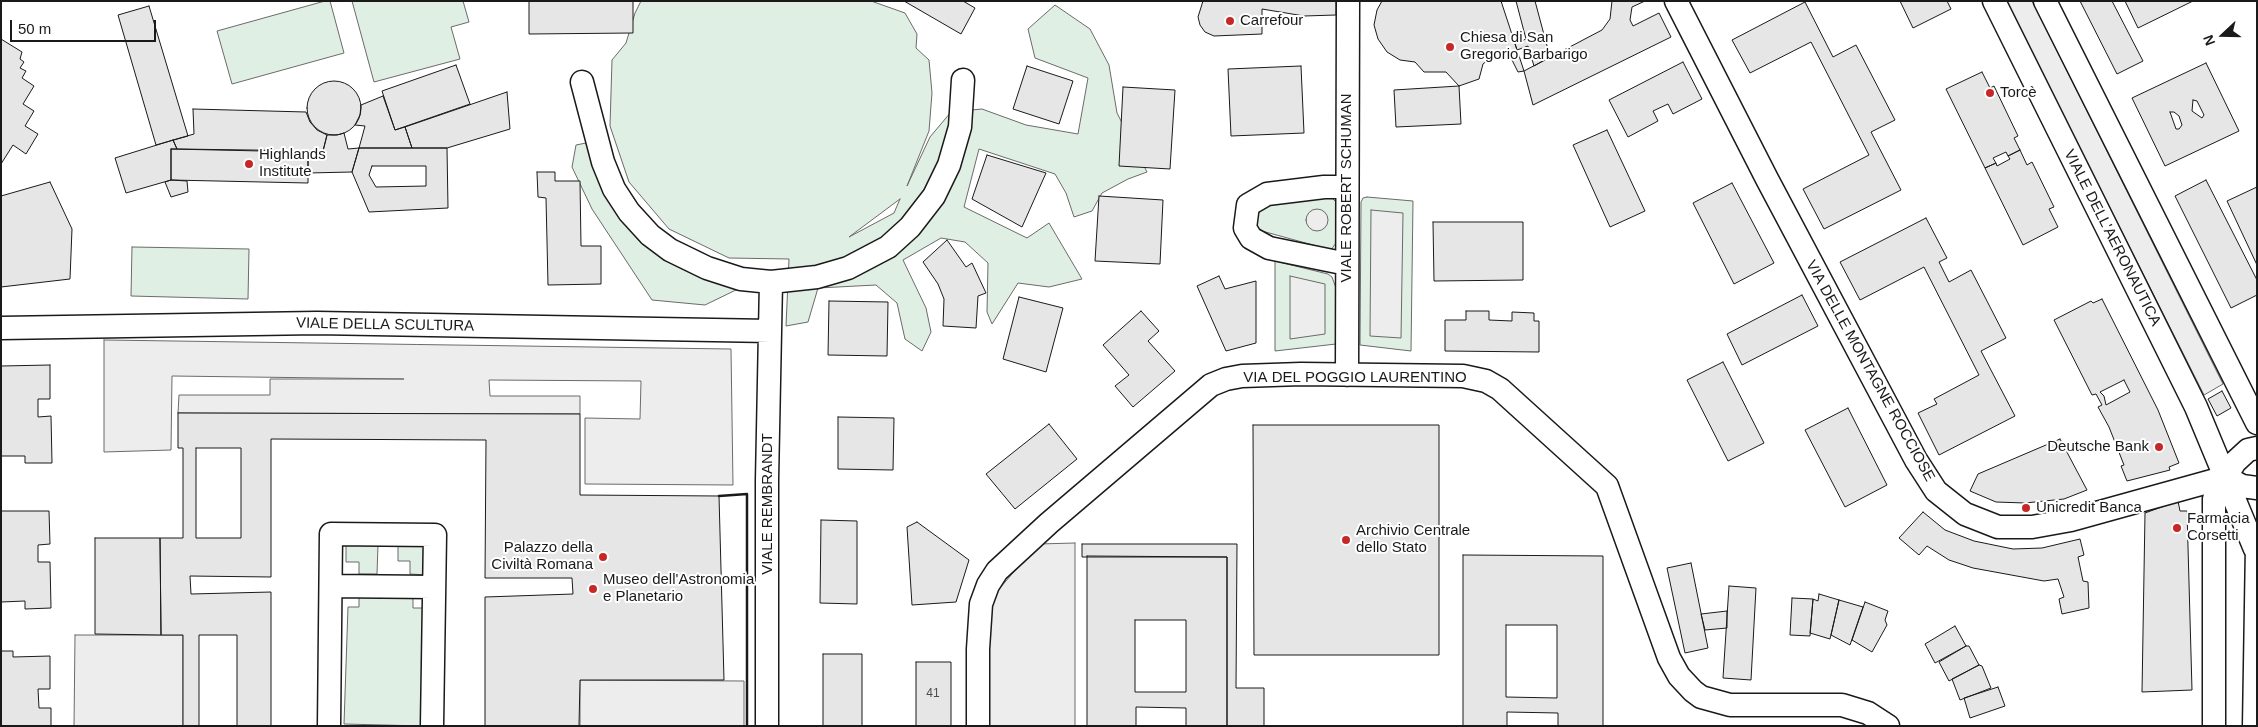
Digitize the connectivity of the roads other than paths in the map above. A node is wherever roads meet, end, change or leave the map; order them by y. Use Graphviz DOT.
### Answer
graph roads {
  1 [pos="1348,1"];
  2 [pos="1676,1"];
  3 [pos="1994,1"];
  4 [pos="2045,1"];
  5 [pos="964,80"];
  6 [pos="582,82"];
  7 [pos="1347,187"];
  8 [pos="1347,264"];
  9 [pos="771,282"];
  10 [pos="1,328"];
  11 [pos="770,331"];
  12 [pos="1347,374"];
  13 [pos="2257,423"];
  14 [pos="2257,448"];
  15 [pos="2226,477"];
  16 [pos="2257,488"];
  17 [pos="2256,547"];
  18 [pos="331,586"];
  19 [pos="434,587"];
  20 [pos="1730,716"];
  21 [pos="329,726"];
  22 [pos="432,726"];
  23 [pos="767,726"];
  24 [pos="978,726"];
  25 [pos="1888,726"];
  26 [pos="2214,726"];
  27 [pos="2254,726"];
  1 -- 7 [label="street, VIALE ROBERT SCHUMAN"];
  2 -- 15 [label="street, VIA DELLE MONTAGNE ROCCIOSE"];
  3 -- 15 [label="street, VIALE DELL'AERONAUTICA"];
  4 -- 13 [label="street"];
  5 -- 9 [label="street"];
  6 -- 9 [label="street"];
  7 -- 8 [label="street, VIALE ROBERT SCHUMAN"];
  7 -- 8 [label="street"];
  8 -- 12 [label="street, VIALE ROBERT SCHUMAN"];
  9 -- 11 [label="street, VIALE REMBRANDT"];
  10 -- 11 [label="street, VIALE DELLA SCULTURA"];
  11 -- 23 [label="street, VIALE REMBRANDT"];
  12 -- 20 [label="street, VIA DEL POGGIO LAURENTINO"];
  12 -- 24 [label="street, VIA DEL POGGIO LAURENTINO"];
  14 -- 15 [label="street"];
  15 -- 16 [label="street"];
  15 -- 17 [label="street, VIALE DELL'AERONAUTICA"];
  15 -- 26 [label="street"];
  17 -- 27 [label="street, VIALE DELL'AERONAUTICA"];
  18 -- 19 [label="street"];
  18 -- 19 [label="street"];
  18 -- 21 [label="street"];
  19 -- 22 [label="street"];
  20 -- 25 [label="street, VIA DEL POGGIO LAURENTINO"];
}
